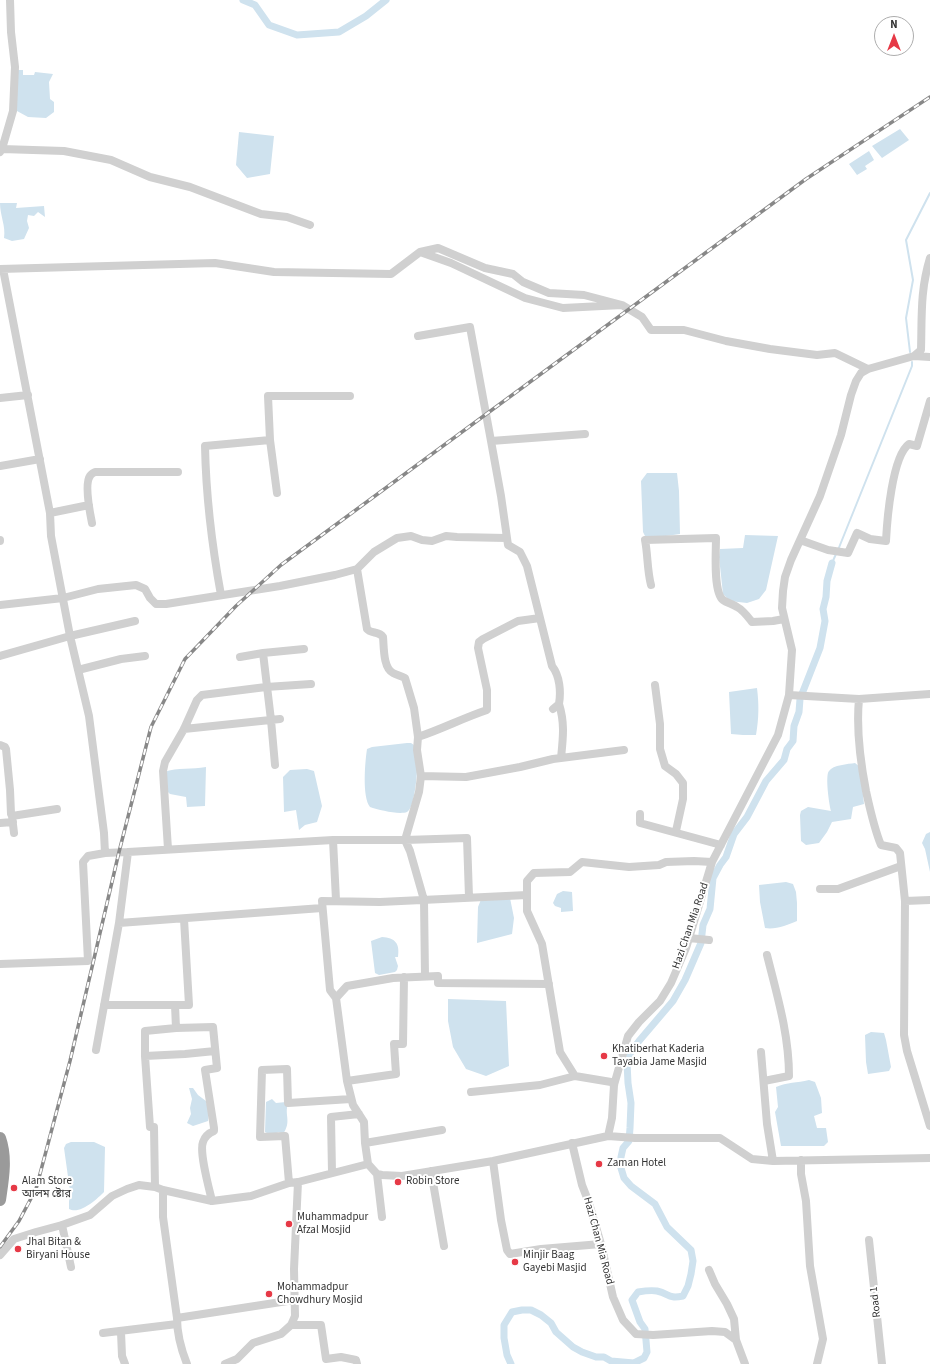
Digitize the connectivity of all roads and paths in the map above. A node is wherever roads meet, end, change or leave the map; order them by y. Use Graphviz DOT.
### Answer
graph roads {
  1 [pos="10,0"];
  2 [pos="1,150"];
  3 [pos="310,224"];
  4 [pos="420,252"];
  5 [pos="930,258"];
  6 [pos="2,269"];
  7 [pos="622,305"];
  8 [pos="418,336"];
  9 [pos="914,356"];
  10 [pos="930,357"];
  11 [pos="868,369"];
  12 [pos="28,395"];
  13 [pos="350,396"];
  14 [pos="0,398"];
  15 [pos="930,401"];
  16 [pos="585,434"];
  17 [pos="270,440"];
  18 [pos="491,441"];
  19 [pos="40,459"];
  20 [pos="0,466"];
  21 [pos="178,472"];
  22 [pos="277,493"];
  23 [pos="89,505"];
  24 [pos="50,513"];
  25 [pos="92,523"];
  26 [pos="506,538"];
  27 [pos="800,540"];
  28 [pos="357,569"];
  29 [pos="651,585"];
  30 [pos="221,595"];
  31 [pos="63,598"];
  32 [pos="0,605"];
  33 [pos="540,618"];
  34 [pos="784,618"];
  35 [pos="135,621"];
  36 [pos="70,636"];
  37 [pos="304,649"];
  38 [pos="263,653"];
  39 [pos="0,656"];
  40 [pos="145,656"];
  41 [pos="240,657"];
  42 [pos="78,670"];
  43 [pos="311,684"];
  44 [pos="655,685"];
  45 [pos="266,687"];
  46 [pos="930,694"];
  47 [pos="789,695"];
  48 [pos="859,699"];
  49 [pos="280,719"];
  50 [pos="271,720"];
  51 [pos="184,729"];
  52 [pos="418,738"];
  53 [pos="0,745"];
  54 [pos="624,750"];
  55 [pos="562,758"];
  56 [pos="275,766"];
  57 [pos="4,768"];
  58 [pos="421,776"];
  59 [pos="57,809"];
  60 [pos="640,814"];
  61 [pos="12,819"];
  62 [pos="0,823"];
  63 [pos="676,832"];
  64 [pos="14,833"];
  65 [pos="333,840"];
  66 [pos="405,840"];
  67 [pos="721,844"];
  68 [pos="168,849"];
  69 [pos="128,852"];
  70 [pos="105,853"];
  71 [pos="712,862"];
  72 [pos="902,866"];
  73 [pos="820,890"];
  74 [pos="527,895"];
  75 [pos="468,897"];
  76 [pos="336,900"];
  77 [pos="424,900"];
  78 [pos="930,900"];
  79 [pos="905,901"];
  80 [pos="322,908"];
  81 [pos="184,919"];
  82 [pos="119,923"];
  83 [pos="689,938"];
  84 [pos="709,940"];
  85 [pos="767,955"];
  86 [pos="0,964"];
  87 [pos="425,976"];
  88 [pos="404,977"];
  89 [pos="549,984"];
  90 [pos="336,998"];
  91 [pos="104,1005"];
  92 [pos="175,1006"];
  93 [pos="176,1028"];
  94 [pos="96,1050"];
  95 [pos="215,1051"];
  96 [pos="762,1052"];
  97 [pos="145,1056"];
  98 [pos="575,1076"];
  99 [pos="347,1081"];
  100 [pos="764,1081"];
  101 [pos="614,1085"];
  102 [pos="471,1092"];
  103 [pos="351,1099"];
  104 [pos="359,1114"];
  105 [pos="930,1126"];
  106 [pos="442,1130"];
  107 [pos="608,1136"];
  108 [pos="0,1138"];
  109 [pos="365,1143"];
  110 [pos="572,1144"];
  111 [pos="930,1158"];
  112 [pos="801,1160"];
  113 [pos="492,1161"];
  114 [pos="773,1161"];
  115 [pos="368,1164"];
  116 [pos="430,1171"];
  117 [pos="332,1173"];
  118 [pos="377,1174"];
  119 [pos="293,1183"];
  120 [pos="159,1188"];
  121 [pos="0,1200"];
  122 [pos="212,1201"];
  123 [pos="382,1217"];
  124 [pos="62,1225"];
  125 [pos="869,1240"];
  126 [pos="601,1244"];
  127 [pos="444,1246"];
  128 [pos="0,1255"];
  129 [pos="72,1267"];
  130 [pos="709,1270"];
  131 [pos="294,1300"];
  132 [pos="177,1321"];
  133 [pos="291,1325"];
  134 [pos="121,1332"];
  135 [pos="103,1333"];
  136 [pos="736,1340"];
  137 [pos="238,1361"];
  138 [pos="124,1364"];
  139 [pos="187,1364"];
  140 [pos="225,1364"];
  141 [pos="357,1364"];
  142 [pos="743,1364"];
  143 [pos="817,1364"];
  144 [pos="882,1364"];
  1 -- 2 [label="street"];
  2 -- 3 [label="street"];
  4 -- 6 [label="street"];
  4 -- 7 [label="street"];
  4 -- 7 [label="street"];
  5 -- 9 [label="street"];
  6 -- 12 [label="street"];
  7 -- 11 [label="street"];
  8 -- 18 [label="street"];
  9 -- 10 [label="street"];
  9 -- 11 [label="street"];
  11 -- 27 [label="street, Hazi Chan Mia Road"];
  12 -- 14 [label="street"];
  12 -- 19 [label="street"];
  13 -- 17 [label="street"];
  15 -- 27 [label="street"];
  16 -- 18 [label="street"];
  17 -- 22 [label="street"];
  17 -- 30 [label="street"];
  18 -- 26 [label="street"];
  19 -- 20 [label="street"];
  19 -- 24 [label="street"];
  21 -- 23 [label="street"];
  23 -- 24 [label="street"];
  23 -- 25 [label="street"];
  24 -- 31 [label="street"];
  26 -- 28 [label="street"];
  26 -- 33 [label="street"];
  27 -- 34 [label="street, Hazi Chan Mia Road"];
  28 -- 30 [label="street"];
  28 -- 52 [label="street"];
  29 -- 34 [label="street"];
  30 -- 31 [label="street"];
  31 -- 32 [label="street"];
  31 -- 36 [label="street"];
  33 -- 52 [label="street"];
  33 -- 55 [label="street"];
  34 -- 47 [label="street, Hazi Chan Mia Road"];
  35 -- 36 [label="street"];
  36 -- 39 [label="street"];
  36 -- 42 [label="street"];
  37 -- 38 [label="street"];
  38 -- 41 [label="street"];
  38 -- 45 [label="street"];
  40 -- 42 [label="street"];
  42 -- 70 [label="street"];
  43 -- 45 [label="street"];
  44 -- 63 [label="street"];
  45 -- 50 [label="street"];
  45 -- 51 [label="street"];
  46 -- 48 [label="street"];
  47 -- 48 [label="street"];
  47 -- 67 [label="street, Hazi Chan Mia Road"];
  48 -- 72 [label="street"];
  49 -- 50 [label="street"];
  50 -- 51 [label="street"];
  50 -- 56 [label="street"];
  51 -- 68 [label="street"];
  52 -- 58 [label="street"];
  53 -- 57 [label="street"];
  54 -- 55 [label="street"];
  55 -- 58 [label="street"];
  57 -- 61 [label="street"];
  58 -- 66 [label="street"];
  59 -- 61 [label="street"];
  60 -- 63 [label="street"];
  61 -- 62 [label="street"];
  61 -- 64 [label="street"];
  63 -- 67 [label="street"];
  65 -- 66 [label="street"];
  65 -- 68 [label="street"];
  65 -- 76 [label="street"];
  66 -- 75 [label="street"];
  66 -- 77 [label="street"];
  67 -- 71 [label="street, Hazi Chan Mia Road"];
  68 -- 69 [label="street"];
  69 -- 70 [label="street"];
  69 -- 82 [label="street"];
  70 -- 86 [label="street"];
  71 -- 74 [label="street"];
  71 -- 83 [label="street, Hazi Chan Mia Road"];
  72 -- 73 [label="street"];
  72 -- 79 [label="street"];
  74 -- 75 [label="street"];
  74 -- 89 [label="street"];
  75 -- 77 [label="street"];
  76 -- 77 [label="street"];
  76 -- 80 [label="street"];
  77 -- 87 [label="street"];
  78 -- 79 [label="street"];
  79 -- 105 [label="street"];
  80 -- 81 [label="street"];
  80 -- 90 [label="street"];
  81 -- 82 [label="street"];
  81 -- 92 [label="street"];
  82 -- 91 [label="street"];
  83 -- 84 [label="street"];
  83 -- 101 [label="street, Hazi Chan Mia Road"];
  85 -- 100 [label="street"];
  87 -- 88 [label="street"];
  87 -- 89 [label="street"];
  88 -- 90 [label="street"];
  88 -- 99 [label="street"];
  89 -- 98 [label="street"];
  90 -- 99 [label="street"];
  91 -- 92 [label="street"];
  91 -- 94 [label="street"];
  92 -- 93 [label="street"];
  93 -- 95 [label="street"];
  93 -- 97 [label="street"];
  95 -- 97 [label="street"];
  95 -- 122 [label="street"];
  96 -- 100 [label="street"];
  97 -- 120 [label="street"];
  98 -- 101 [label="street"];
  98 -- 102 [label="street"];
  99 -- 103 [label="street"];
  100 -- 114 [label="street"];
  101 -- 107 [label="street, Hazi Chan Mia Road"];
  103 -- 104 [label="street"];
  103 -- 119 [label="street"];
  104 -- 109 [label="street"];
  104 -- 117 [label="street"];
  106 -- 109 [label="street"];
  107 -- 110 [label="street"];
  107 -- 114 [label="street"];
  108 -- 121 [label="highway"];
  109 -- 115 [label="street"];
  110 -- 113 [label="street"];
  110 -- 126 [label="street, Hazi Chan Mia Road"];
  111 -- 112 [label="street"];
  112 -- 114 [label="street"];
  112 -- 143 [label="street"];
  113 -- 116 [label="street"];
  113 -- 126 [label="street"];
  115 -- 117 [label="street"];
  115 -- 118 [label="street"];
  116 -- 118 [label="street"];
  116 -- 127 [label="street"];
  117 -- 119 [label="street"];
  118 -- 123 [label="street"];
  119 -- 122 [label="street"];
  119 -- 131 [label="street"];
  120 -- 122 [label="street"];
  120 -- 124 [label="street"];
  120 -- 132 [label="street"];
  124 -- 128 [label="street"];
  124 -- 129 [label="street"];
  125 -- 144 [label="street, Road 1"];
  126 -- 136 [label="street, Hazi Chan Mia Road"];
  130 -- 136 [label="street"];
  131 -- 132 [label="street"];
  131 -- 133 [label="street"];
  132 -- 134 [label="street"];
  132 -- 139 [label="street"];
  133 -- 137 [label="street"];
  133 -- 141 [label="street"];
  134 -- 135 [label="street"];
  134 -- 138 [label="street"];
  136 -- 142 [label="street"];
  137 -- 140 [label="street"];
}
